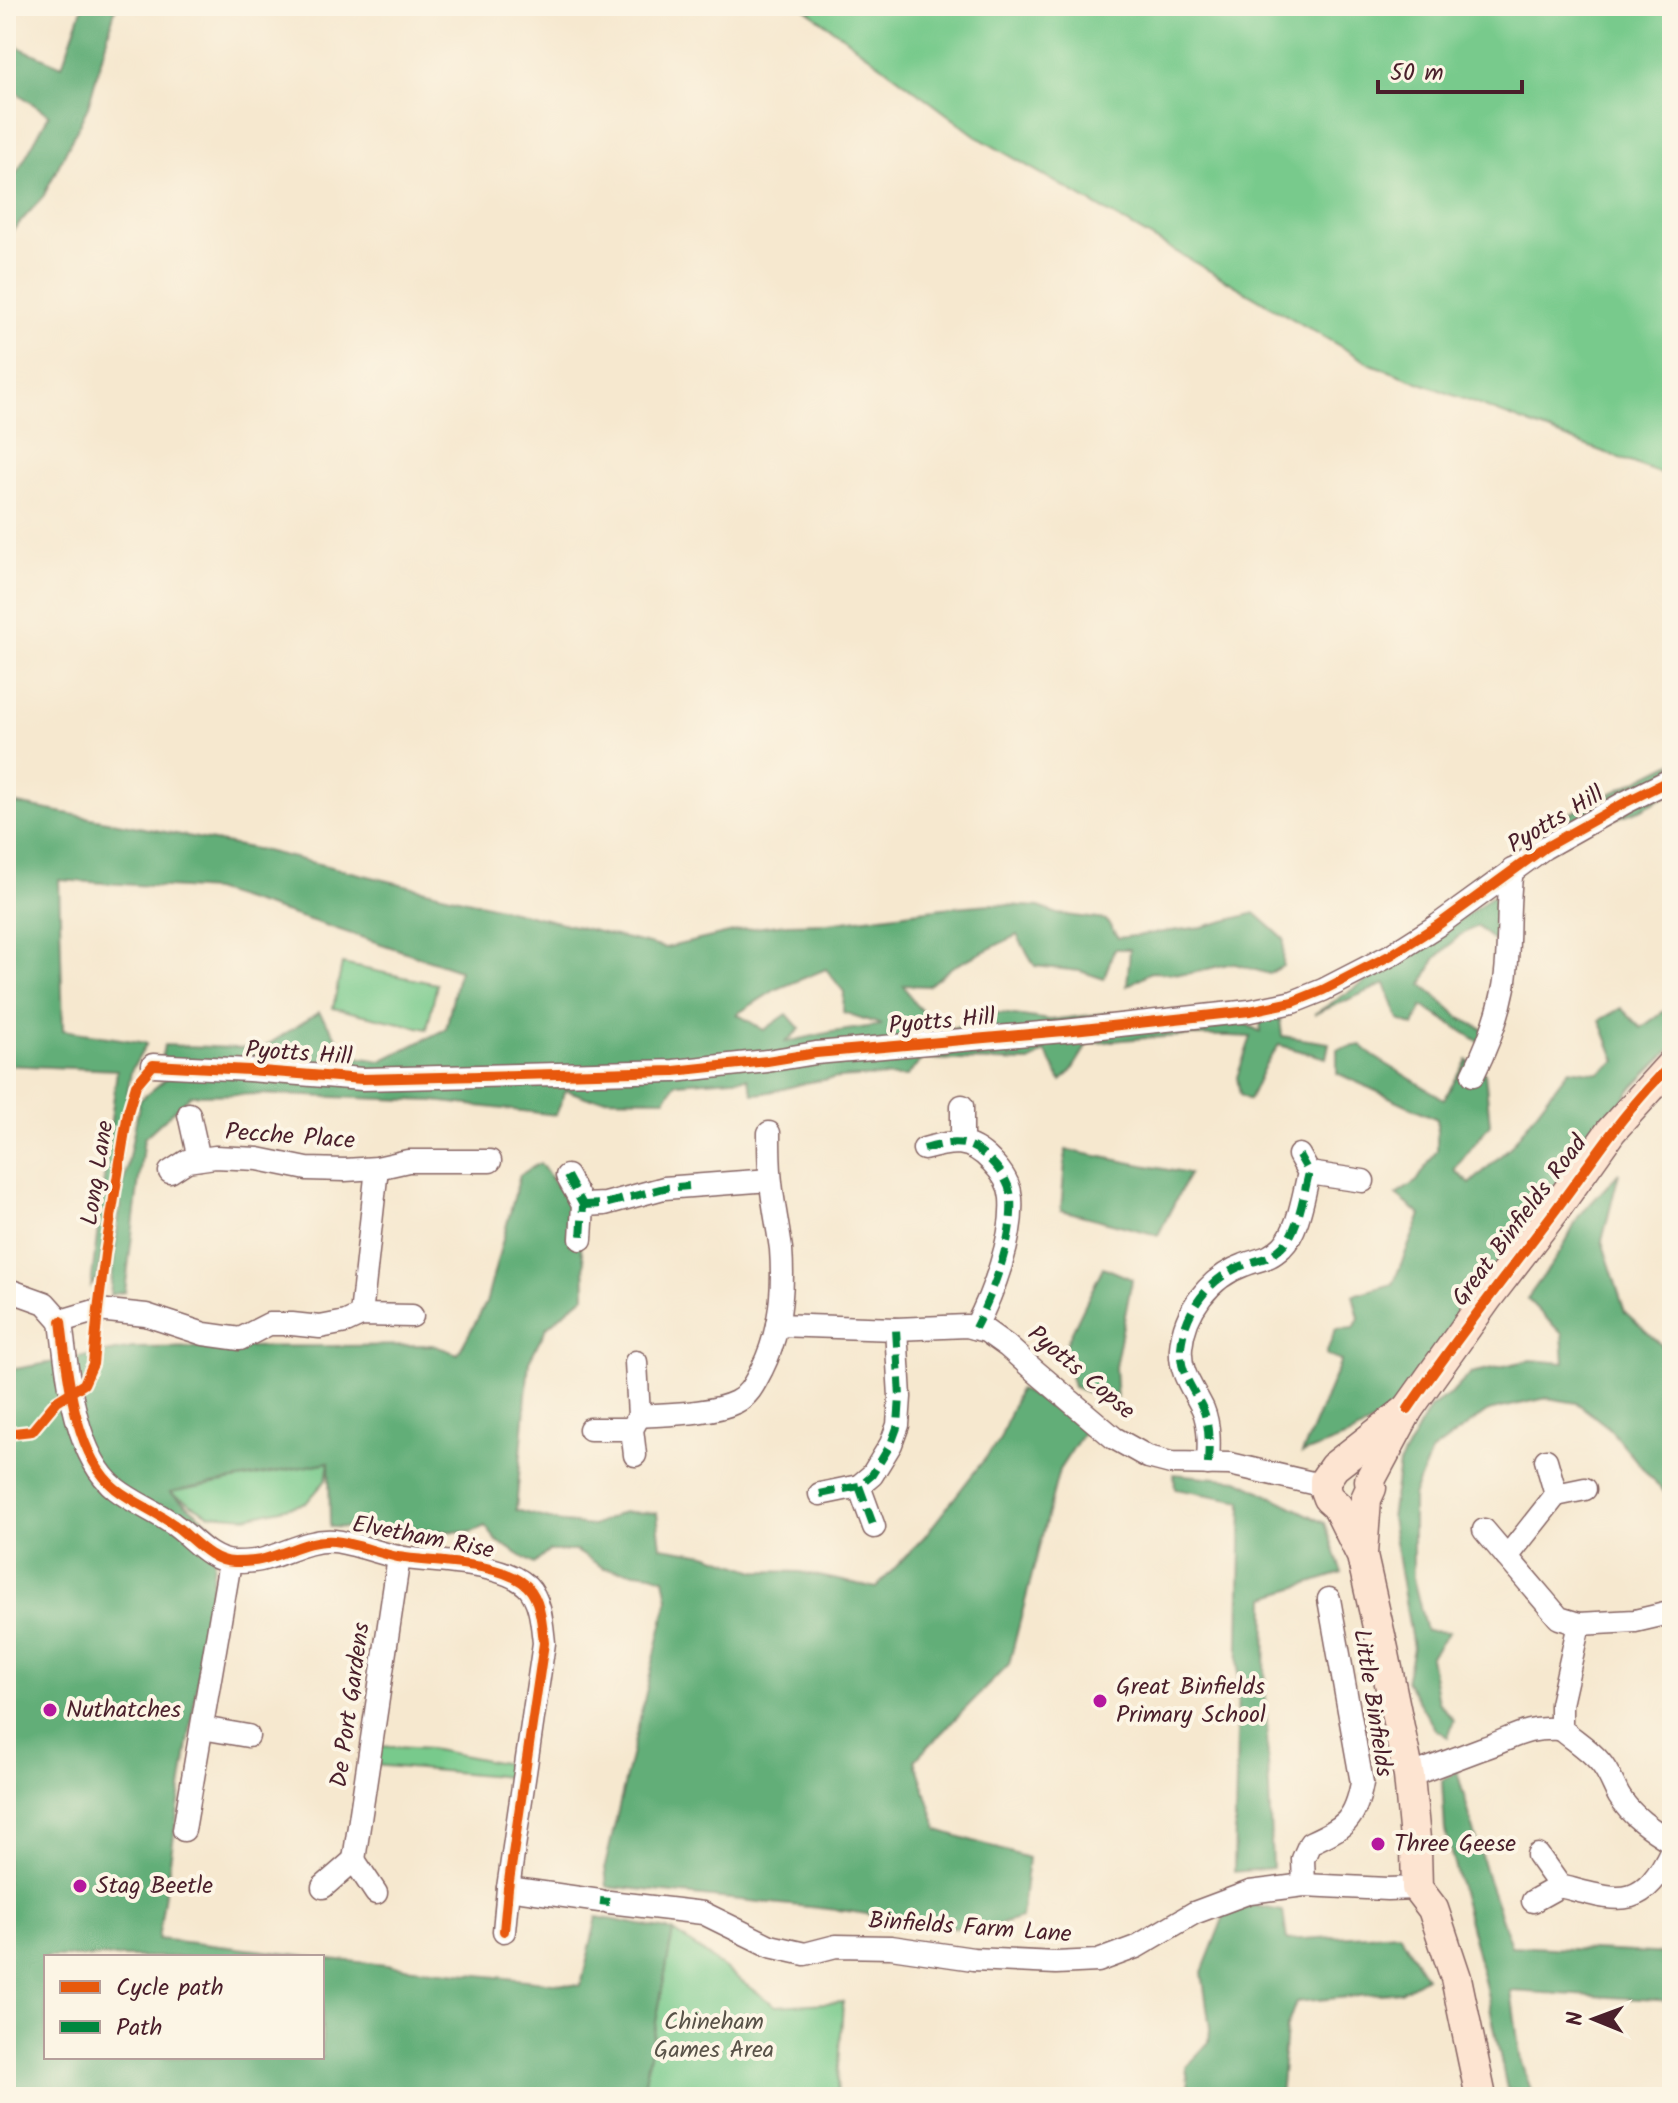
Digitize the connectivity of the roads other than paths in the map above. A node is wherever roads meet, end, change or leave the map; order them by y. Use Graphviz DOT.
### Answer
graph roads {
  1 [pos="1672,779"];
  2 [pos="1512,870"];
  3 [pos="1672,1064"];
  4 [pos="153,1065"];
  5 [pos="1473,1075"];
  6 [pos="962,1106"];
  7 [pos="189,1114"];
  8 [pos="769,1133"];
  9 [pos="962,1143"];
  10 [pos="924,1149"];
  11 [pos="199,1159"];
  12 [pos="490,1161"];
  13 [pos="377,1168"];
  14 [pos="170,1172"];
  15 [pos="567,1176"];
  16 [pos="770,1180"];
  17 [pos="1363,1181"];
  18 [pos="583,1205"];
  19 [pos="581,1239"];
  20 [pos="6,1289"];
  21 [pos="361,1315"];
  22 [pos="412,1316"];
  23 [pos="61,1321"];
  24 [pos="777,1325"];
  25 [pos="975,1328"];
  26 [pos="896,1329"];
  27 [pos="636,1362"];
  28 [pos="1408,1409"];
  29 [pos="636,1422"];
  30 [pos="590,1429"];
  31 [pos="635,1455"];
  32 [pos="1546,1460"];
  33 [pos="1208,1464"];
  34 [pos="1332,1482"];
  35 [pos="859,1486"];
  36 [pos="1368,1489"];
  37 [pos="1585,1489"];
  38 [pos="820,1494"];
  39 [pos="1556,1495"];
  40 [pos="874,1527"];
  41 [pos="1484,1530"];
  42 [pos="1362,1556"];
  43 [pos="399,1557"];
  44 [pos="1507,1557"];
  45 [pos="230,1562"];
  46 [pos="1329,1599"];
  47 [pos="1670,1611"];
  48 [pos="1579,1624"];
  49 [pos="202,1728"];
  50 [pos="1561,1729"];
  51 [pos="248,1736"];
  52 [pos="1409,1776"];
  53 [pos="184,1830"];
  54 [pos="1672,1842"];
  55 [pos="1672,1849"];
  56 [pos="1538,1855"];
  57 [pos="354,1860"];
  58 [pos="1304,1885"];
  59 [pos="1560,1886"];
  60 [pos="323,1887"];
  61 [pos="508,1888"];
  62 [pos="1417,1888"];
  63 [pos="376,1893"];
  64 [pos="1533,1901"];
  65 [pos="504,1931"];
  66 [pos="1481,2097"];
  1 -- 2 [label="street, Pyotts Hill"];
  2 -- 4 [label="street, Pyotts Hill"];
  2 -- 5 [label="street, Pyotts Hill"];
  3 -- 28 [label="street, Great Binfields Road"];
  6 -- 9 [label="street"];
  7 -- 11 [label="street, Pecche Place"];
  8 -- 16 [label="street"];
  9 -- 10 [label="street"];
  9 -- 25 [label="street"];
  11 -- 13 [label="street, Pecche Place"];
  11 -- 14 [label="street, Pecche Place"];
  12 -- 13 [label="street, Pecche Place"];
  13 -- 21 [label="street, Pecche Place"];
  15 -- 18 [label="street"];
  16 -- 18 [label="street"];
  16 -- 24 [label="street"];
  17 -- 33 [label="street"];
  18 -- 19 [label="street"];
  20 -- 23 [label="street"];
  21 -- 22 [label="street"];
  21 -- 23 [label="street"];
  23 -- 45 [label="street"];
  24 -- 26 [label="street, Pyotts Copse"];
  24 -- 29 [label="street"];
  25 -- 26 [label="street, Pyotts Copse"];
  25 -- 33 [label="street, Pyotts Copse"];
  26 -- 35 [label="street"];
  27 -- 29 [label="street"];
  28 -- 34 [label="street, Great Binfields Road"];
  28 -- 36 [label="street, Great Binfields Road"];
  29 -- 30 [label="street"];
  29 -- 31 [label="street"];
  32 -- 39 [label="street"];
  33 -- 34 [label="street, Pyotts Copse"];
  34 -- 36 [label="street"];
  34 -- 36 [label="street"];
  34 -- 42 [label="street, Great Binfields Road"];
  35 -- 38 [label="street"];
  35 -- 40 [label="street"];
  36 -- 42 [label="street, Great Binfields Road"];
  37 -- 39 [label="street"];
  39 -- 44 [label="street"];
  41 -- 44 [label="street"];
  42 -- 52 [label="street, Great Binfields Road"];
  43 -- 45 [label="street, Elvetham Rise"];
  43 -- 57 [label="street, De Port Gardens"];
  43 -- 61 [label="street, Elvetham Rise"];
  44 -- 48 [label="street"];
  45 -- 49 [label="street"];
  46 -- 58 [label="street, Little Binfields"];
  47 -- 48 [label="street"];
  48 -- 50 [label="street"];
  49 -- 51 [label="street"];
  49 -- 53 [label="street"];
  50 -- 52 [label="street"];
  50 -- 54 [label="street"];
  52 -- 62 [label="street, Great Binfields Road"];
  55 -- 59 [label="street"];
  56 -- 59 [label="street"];
  57 -- 60 [label="street"];
  57 -- 63 [label="street"];
  58 -- 61 [label="street, Binfields Farm Lane"];
  58 -- 62 [label="street, Binfields Farm Lane"];
  59 -- 64 [label="street"];
  61 -- 65 [label="street, Elvetham Rise"];
  62 -- 66 [label="street, Great Binfields Road"];
}
